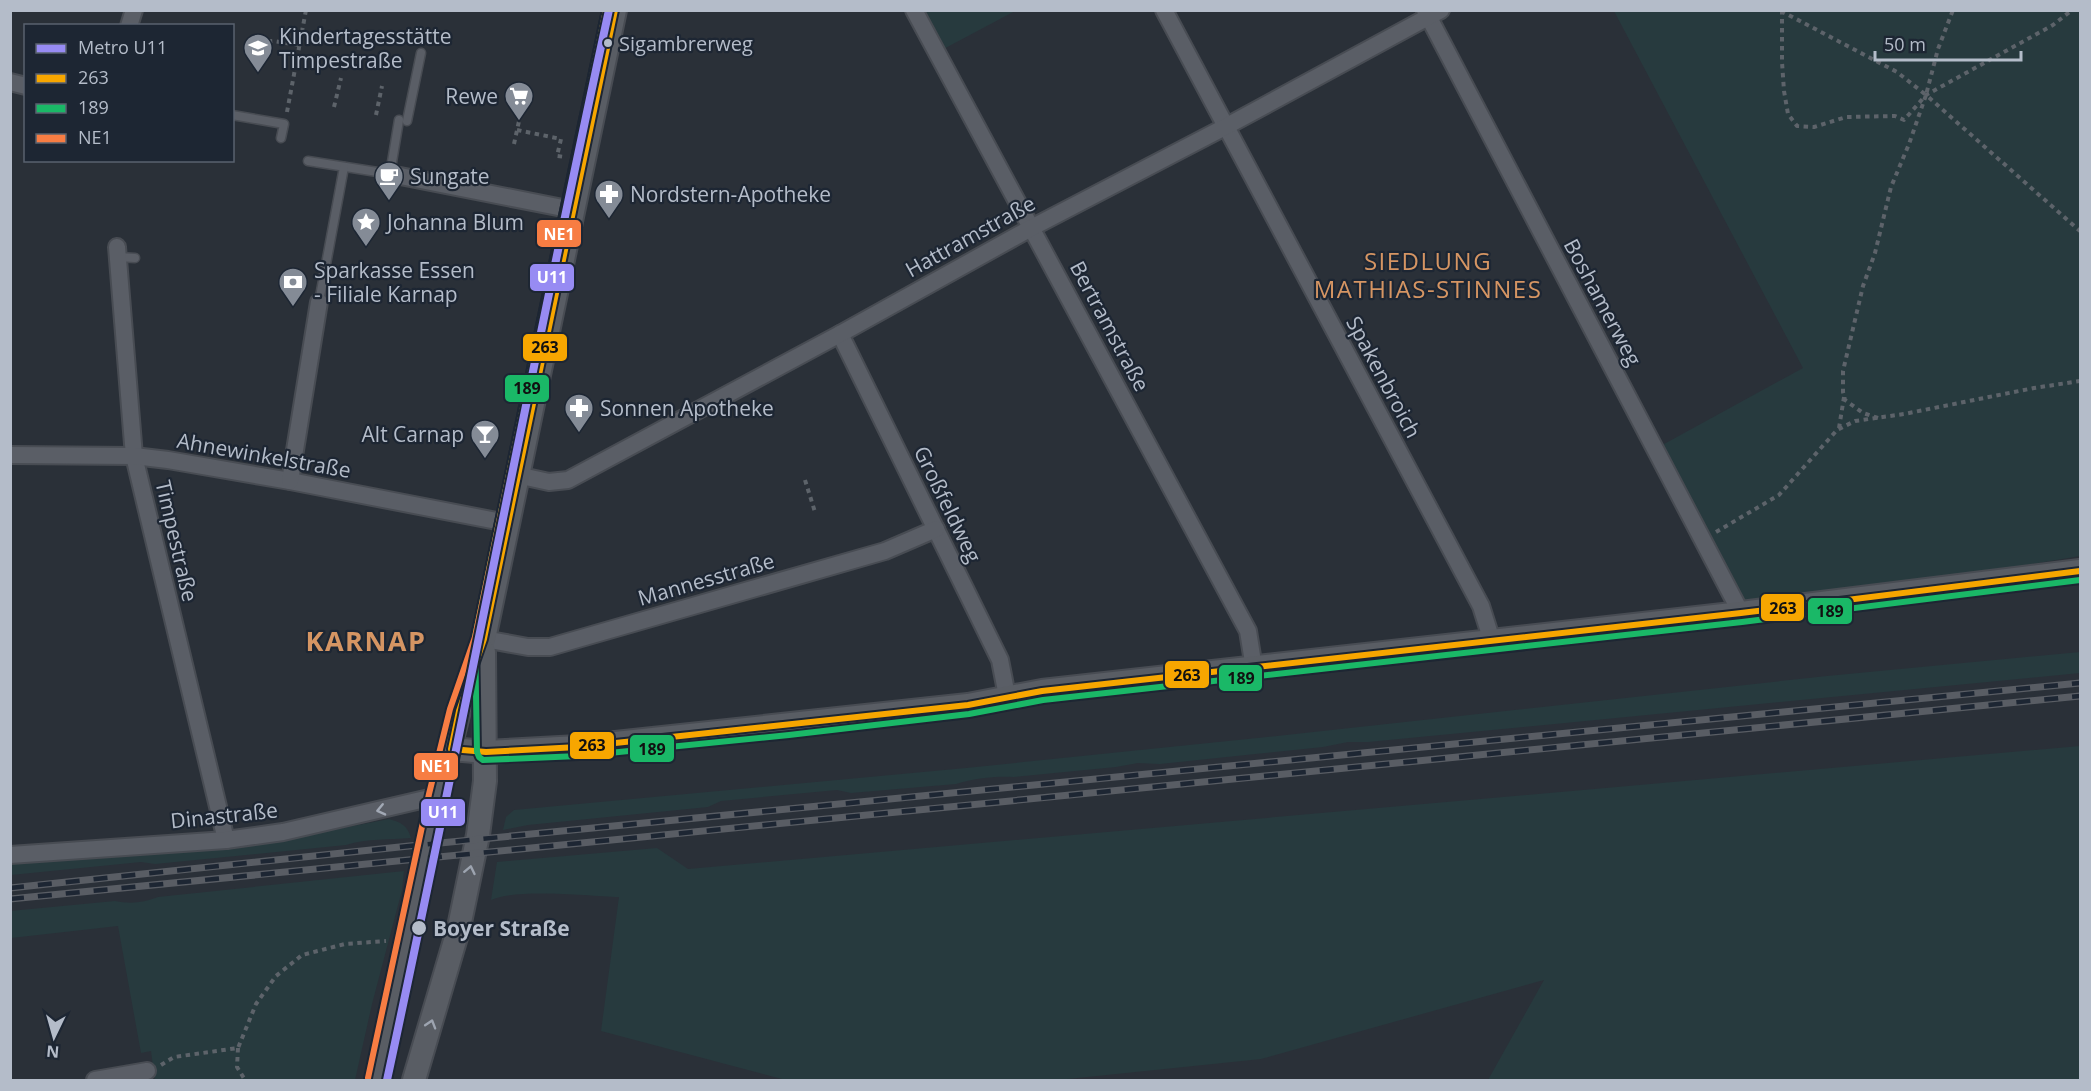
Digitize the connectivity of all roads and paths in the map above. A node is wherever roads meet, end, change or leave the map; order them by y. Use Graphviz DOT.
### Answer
graph roads {
  1 [pos="306,10"];
  2 [pos="615,10"];
  3 [pos="914,10"];
  4 [pos="1164,10"];
  5 [pos="1953,10"];
  6 [pos="2072,10"];
  7 [pos="1781,11"];
  8 [pos="1431,13"];
  9 [pos="299,45"];
  10 [pos="257,51"];
  11 [pos="421,53"];
  12 [pos="341,78"];
  13 [pos="382,86"];
  14 [pos="1926,95"];
  15 [pos="334,107"];
  16 [pos="234,115"];
  17 [pos="376,115"];
  18 [pos="519,121"];
  19 [pos="284,124"];
  20 [pos="1225,127"];
  21 [pos="517,130"];
  22 [pos="281,138"];
  23 [pos="514,144"];
  24 [pos="308,161"];
  25 [pos="583,161"];
  26 [pos="344,167"];
  27 [pos="390,174"];
  28 [pos="573,210"];
  29 [pos="1031,228"];
  30 [pos="2080,231"];
  31 [pos="117,252"];
  32 [pos="135,258"];
  33 [pos="319,302"];
  34 [pos="840,334"];
  35 [pos="2080,381"];
  36 [pos="1844,397"];
  37 [pos="1878,418"];
  38 [pos="1839,429"];
  39 [pos="10,455"];
  40 [pos="134,456"];
  41 [pos="517,475"];
  42 [pos="805,480"];
  43 [pos="290,481"];
  44 [pos="815,512"];
  45 [pos="507,523"];
  46 [pos="936,529"];
  47 [pos="1702,539"];
  48 [pos="2080,571"];
  49 [pos="1741,613"];
  50 [pos="484,639"];
  51 [pos="1492,641"];
  52 [pos="1254,668"];
  53 [pos="1007,696"];
  54 [pos="451,750"];
  55 [pos="486,752"];
  56 [pos="438,796"];
  57 [pos="226,840"];
  58 [pos="10,855"];
  59 [pos="408,939"];
  60 [pos="238,1048"];
  61 [pos="150,1071"];
  62 [pos="96,1080"];
  63 [pos="245,1080"];
  64 [pos="377,1080"];
  65 [pos="414,1080"];
  1 -- 9 [label="path"];
  2 -- 25 [label="street"];
  3 -- 29 [label="street, Bertramstraße"];
  4 -- 20 [label="street, Spakenbroich"];
  5 -- 14 [label="path"];
  6 -- 14 [label="path"];
  7 -- 14 [label="path"];
  7 -- 14 [label="path"];
  8 -- 20 [label="street, Hattramstraße"];
  8 -- 47 [label="street, Boshamerweg"];
  9 -- 10 [label="path"];
  9 -- 19 [label="path"];
  11 -- 27 [label="lane"];
  12 -- 15 [label="path"];
  13 -- 17 [label="path"];
  14 -- 30 [label="path"];
  14 -- 36 [label="path"];
  16 -- 19 [label="lane"];
  18 -- 21 [label="path"];
  19 -- 22 [label="lane"];
  20 -- 29 [label="street, Hattramstraße"];
  20 -- 51 [label="street, Spakenbroich"];
  21 -- 23 [label="path"];
  21 -- 25 [label="path"];
  24 -- 26 [label="lane"];
  25 -- 28 [label="street"];
  26 -- 27 [label="lane"];
  26 -- 33 [label="lane"];
  27 -- 28 [label="street"];
  28 -- 41 [label="street"];
  29 -- 34 [label="street, Hattramstraße"];
  29 -- 52 [label="street, Bertramstraße"];
  31 -- 32 [label="lane"];
  31 -- 40 [label="street, Timpestraße"];
  33 -- 43 [label="street"];
  34 -- 41 [label="street, Hattramstraße"];
  34 -- 46 [label="street, Großfeldweg"];
  35 -- 37 [label="path"];
  36 -- 37 [label="path"];
  36 -- 38 [label="path"];
  37 -- 38 [label="path"];
  38 -- 47 [label="path"];
  39 -- 40 [label="street, Ahnewinkelstraße"];
  40 -- 43 [label="street, Ahnewinkelstraße"];
  40 -- 57 [label="street, Timpestraße"];
  41 -- 45 [label="street"];
  42 -- 44 [label="path"];
  43 -- 45 [label="street, Ahnewinkelstraße"];
  45 -- 50 [label="street"];
  46 -- 50 [label="street, Mannesstraße"];
  46 -- 53 [label="street, Großfeldweg"];
  47 -- 49 [label="street, Boshamerweg"];
  48 -- 49 [label="street"];
  49 -- 51 [label="street"];
  50 -- 54 [label="street"];
  50 -- 55 [label="street"];
  51 -- 52 [label="street"];
  52 -- 53 [label="street"];
  53 -- 55 [label="street"];
  54 -- 55 [label="street"];
  54 -- 56 [label="street"];
  65 -- 55 [label="street, one-way"];
  56 -- 57 [label="street, Dinastraße, one-way"];
  56 -- 59 [label="street"];
  57 -- 58 [label="street, Dinastraße"];
  59 -- 60 [label="path"];
  59 -- 64 [label="street"];
  60 -- 61 [label="path"];
  60 -- 63 [label="path"];
  61 -- 62 [label="street"];
}
